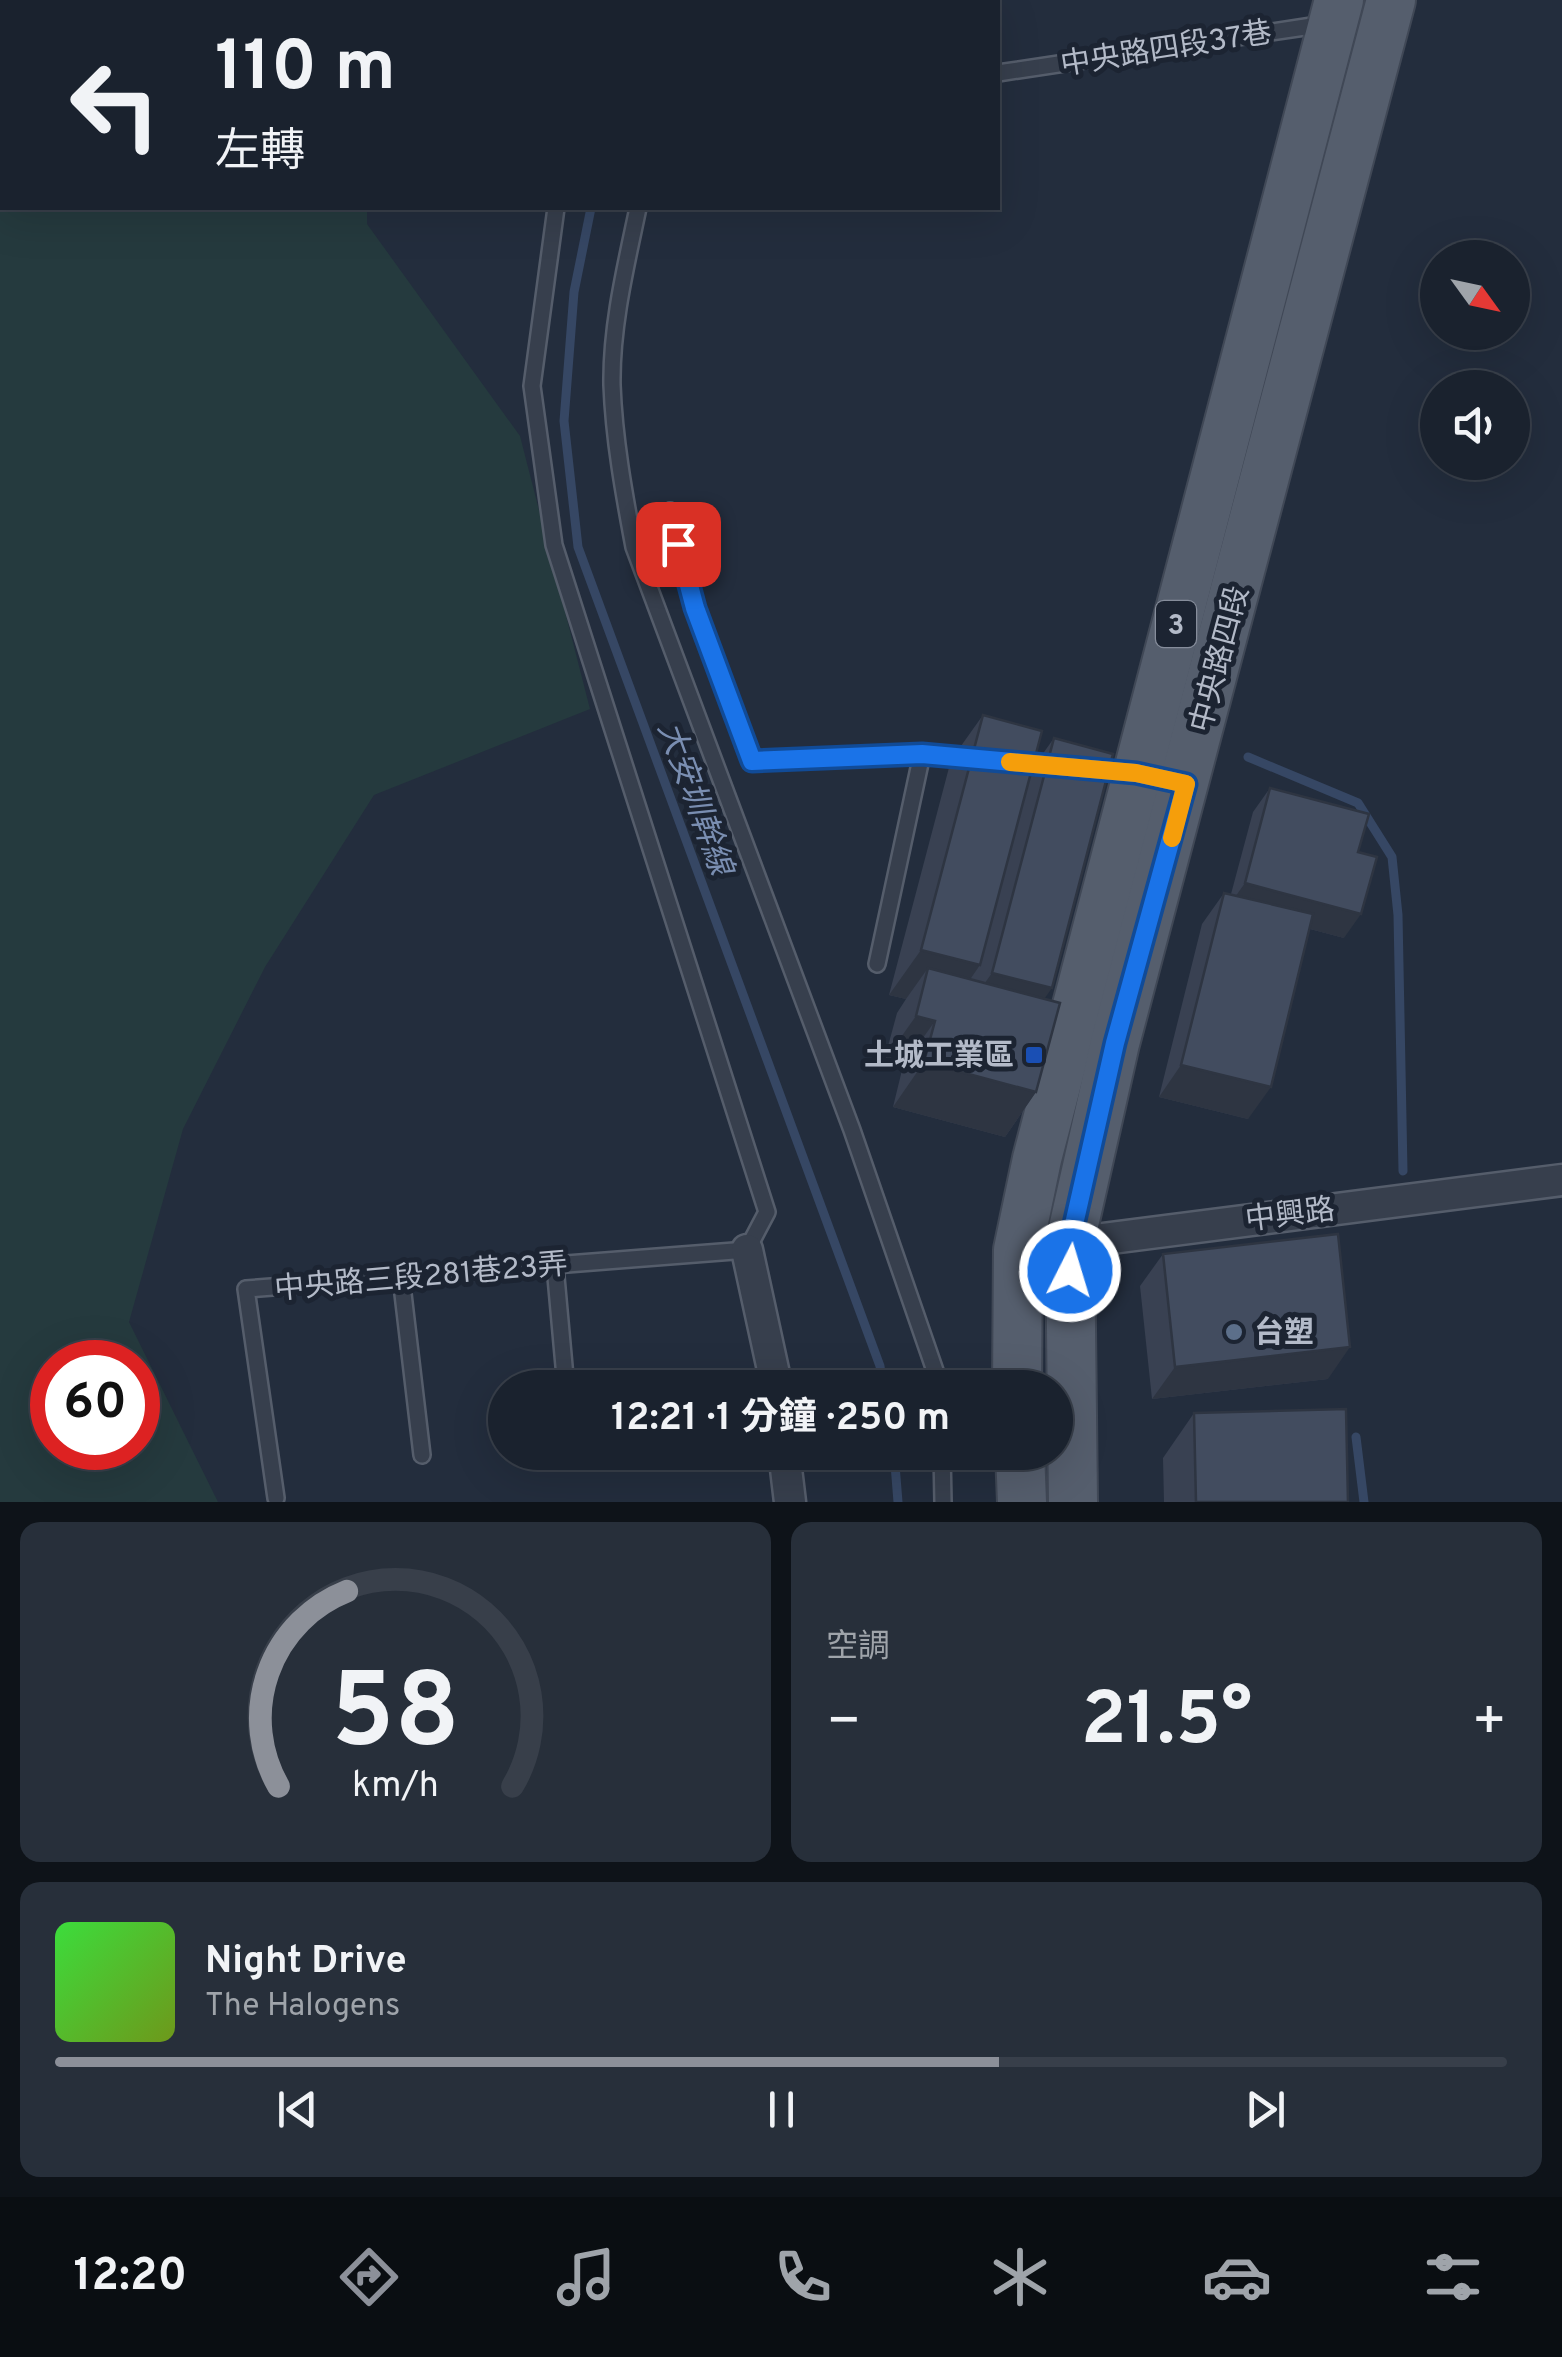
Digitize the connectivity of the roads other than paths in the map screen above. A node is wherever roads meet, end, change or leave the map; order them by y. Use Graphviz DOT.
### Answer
graph roads {
  1 [pos="1391,0"];
  2 [pos="1337,12"];
  3 [pos="1000,73"];
  4 [pos="556,210"];
  5 [pos="638,210"];
  6 [pos="670,511"];
  7 [pos="922,754"];
  8 [pos="1000,761"];
  9 [pos="1152,777"];
  10 [pos="877,964"];
  11 [pos="1562,1180"];
  12 [pos="1070,1242"];
  13 [pos="747,1250"];
  14 [pos="1018,1250"];
  15 [pos="555,1266"];
  16 [pos="401,1277"];
  17 [pos="564,1370"];
  18 [pos="773,1370"];
  19 [pos="935,1370"];
  20 [pos="1017,1370"];
  21 [pos="422,1455"];
  22 [pos="786,1470"];
  23 [pos="942,1470"];
  24 [pos="1021,1470"];
  25 [pos="276,1498"];
  26 [pos="790,1502"];
  27 [pos="943,1502"];
  28 [pos="1022,1502"];
  29 [pos="1074,1502"];
  1 -- 9 [label="main road, 中央路四段 / 3"];
  2 -- 3 [label="lane, 中央路四段37巷"];
  2 -- 9 [label="main road, 中央路四段 / 3"];
  4 -- 13 [label="lane"];
  5 -- 19 [label="lane"];
  6 -- 7 [label="lane"];
  7 -- 8 [label="lane"];
  7 -- 10 [label="lane"];
  9 -- 12 [label="main road, 中央路四段 / 3"];
  9 -- 14 [label="main road, 中央路四段 / 3"];
  11 -- 12 [label="street, 中興路"];
  12 -- 14 [label="street, 中興路"];
  12 -- 29 [label="main road, 中央路四段 / 3"];
  13 -- 15 [label="lane, 中央路三段281巷23弄"];
  13 -- 18 [label="street"];
  14 -- 20 [label="main road, 中央路四段 / 3"];
  15 -- 16 [label="lane, 中央路三段281巷23弄"];
  15 -- 17 [label="lane"];
  16 -- 21 [label="lane"];
  16 -- 25 [label="lane, 中央路三段281巷23弄"];
  22 -- 26 [label="street"];
  23 -- 27 [label="lane"];
  24 -- 28 [label="main road"];
}
